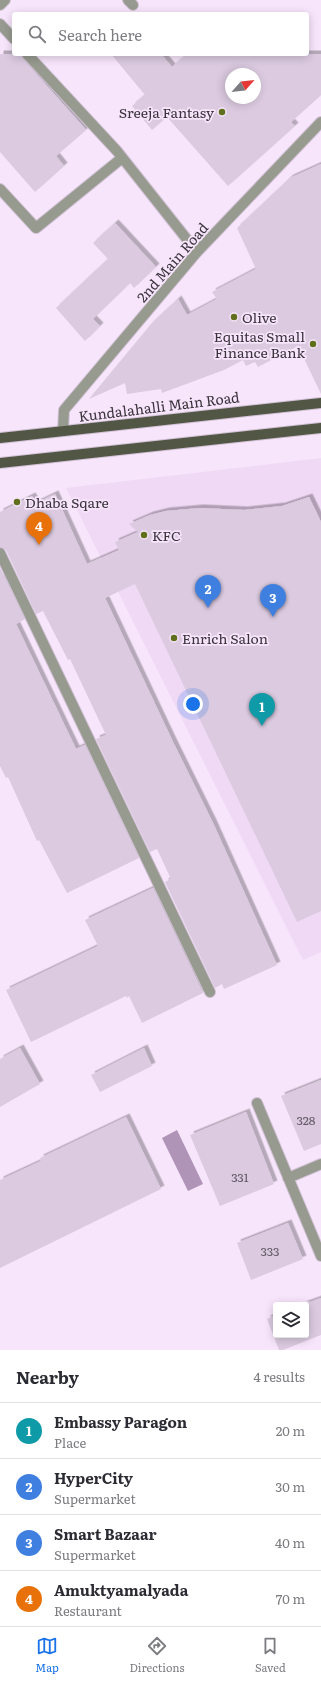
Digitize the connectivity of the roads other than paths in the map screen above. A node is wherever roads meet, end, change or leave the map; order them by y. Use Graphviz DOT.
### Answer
graph roads {
  1 [pos="6,0"];
  2 [pos="0,5"];
  3 [pos="0,24"];
  4 [pos="12,37"];
  5 [pos="30,56"];
  6 [pos="321,122"];
  7 [pos="122,158"];
  8 [pos="0,189"];
  9 [pos="198,252"];
  10 [pos="321,403"];
  11 [pos="321,428"];
  12 [pos="63,431"];
  13 [pos="0,438"];
  14 [pos="0,463"];
  15 [pos="0,553"];
  16 [pos="210,992"];
  17 [pos="257,1103"];
  18 [pos="321,1164"];
  19 [pos="288,1178"];
  20 [pos="321,1256"];
  1 -- 2 [label="street"];
  3 -- 4 [label="street"];
  5 -- 7 [label="street"];
  6 -- 9 [label="street, 2nd Main Road"];
  7 -- 8 [label="street"];
  7 -- 9 [label="street"];
  9 -- 12 [label="street, 2nd Main Road"];
  10 -- 12 [label="main road, Kundalahalli Main Road"];
  11 -- 14 [label="main road"];
  12 -- 13 [label="main road, Kundalahalli Main Road"];
  15 -- 16 [label="street"];
  17 -- 19 [label="street"];
  18 -- 19 [label="street"];
  19 -- 20 [label="street"];
}
